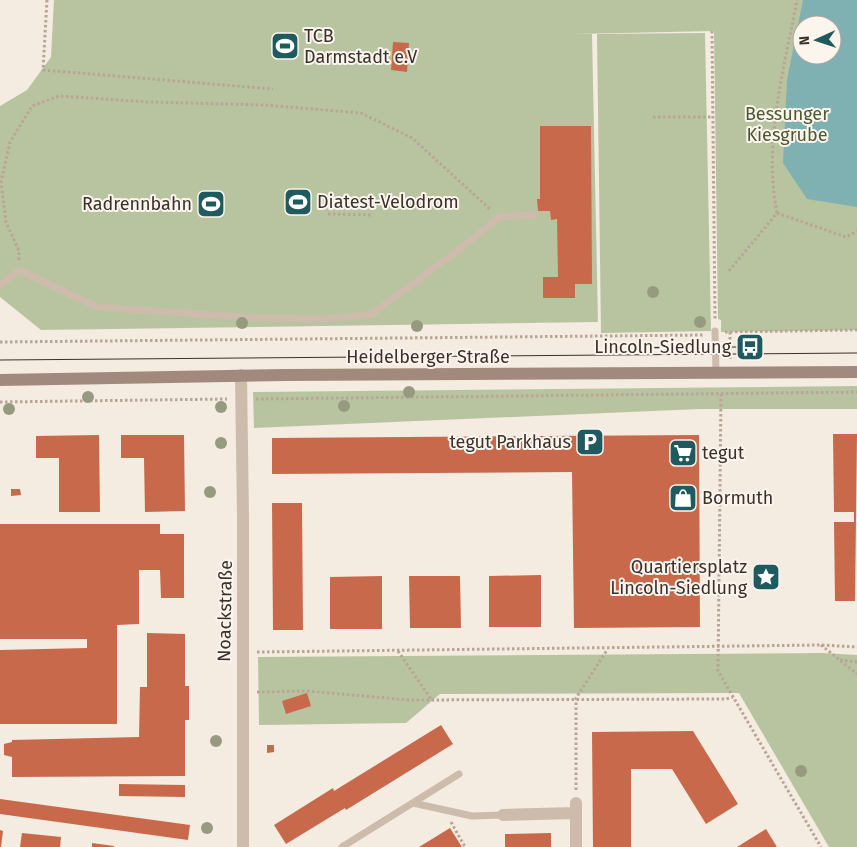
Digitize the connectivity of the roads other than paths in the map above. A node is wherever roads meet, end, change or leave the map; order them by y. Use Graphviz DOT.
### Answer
graph roads {
  1 [pos="533,216"];
  2 [pos="0,286"];
  3 [pos="715,333"];
  4 [pos="857,372"];
  5 [pos="716,373"];
  6 [pos="241,375"];
  7 [pos="0,380"];
  8 [pos="459,774"];
  9 [pos="413,803"];
  10 [pos="503,815"];
  11 [pos="243,847"];
  12 [pos="342,847"];
  13 [pos="576,847"];
  1 -- 2 [label="lane"];
  3 -- 5 [label="lane"];
  4 -- 5 [label="street, Heidelberger Straße"];
  5 -- 6 [label="street, Heidelberger Straße"];
  6 -- 7 [label="street, Heidelberger Straße"];
  6 -- 11 [label="street, Noackstraße"];
  8 -- 9 [label="lane"];
  9 -- 10 [label="lane"];
  9 -- 12 [label="lane"];
  10 -- 13 [label="street"];
}
